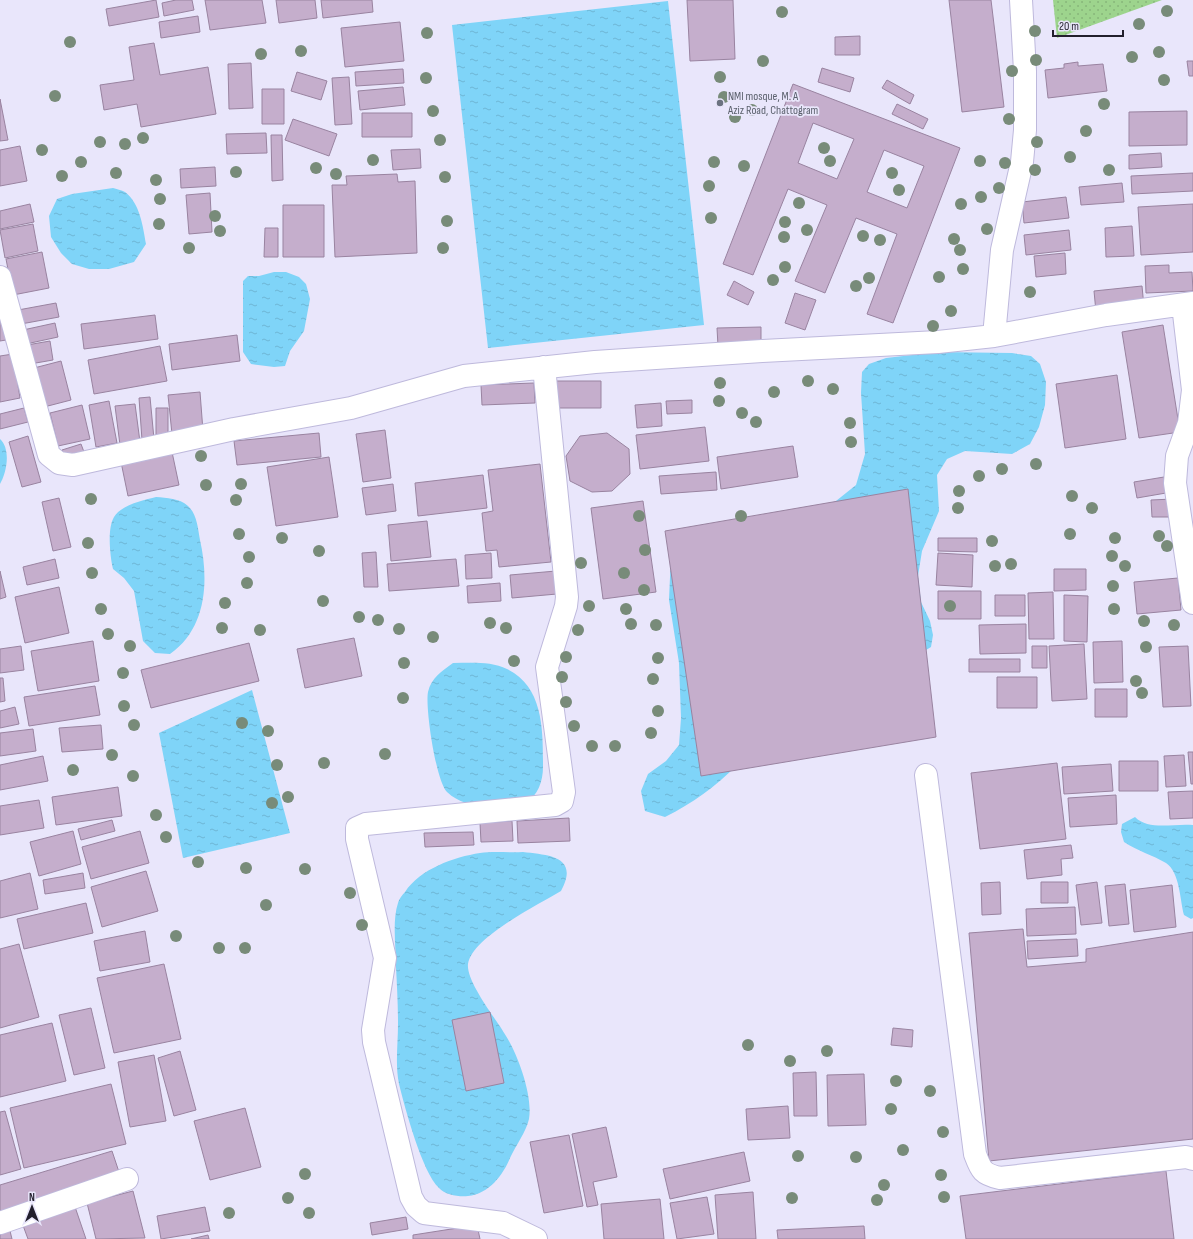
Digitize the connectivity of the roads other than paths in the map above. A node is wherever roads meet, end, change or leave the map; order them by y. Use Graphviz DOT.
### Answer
graph roads {
  1 [pos="1021,0"];
  2 [pos="0,277"];
  3 [pos="1188,304"];
  4 [pos="994,336"];
  5 [pos="544,367"];
  6 [pos="1193,603"];
  7 [pos="926,775"];
  8 [pos="1193,1159"];
  9 [pos="127,1179"];
  10 [pos="0,1223"];
  11 [pos="536,1239"];
  1 -- 4 [label="street"];
  2 -- 5 [label="street"];
  3 -- 4 [label="street"];
  3 -- 6 [label="street"];
  4 -- 5 [label="street"];
  5 -- 11 [label="street"];
  7 -- 8 [label="street"];
  9 -- 10 [label="street"];
}
